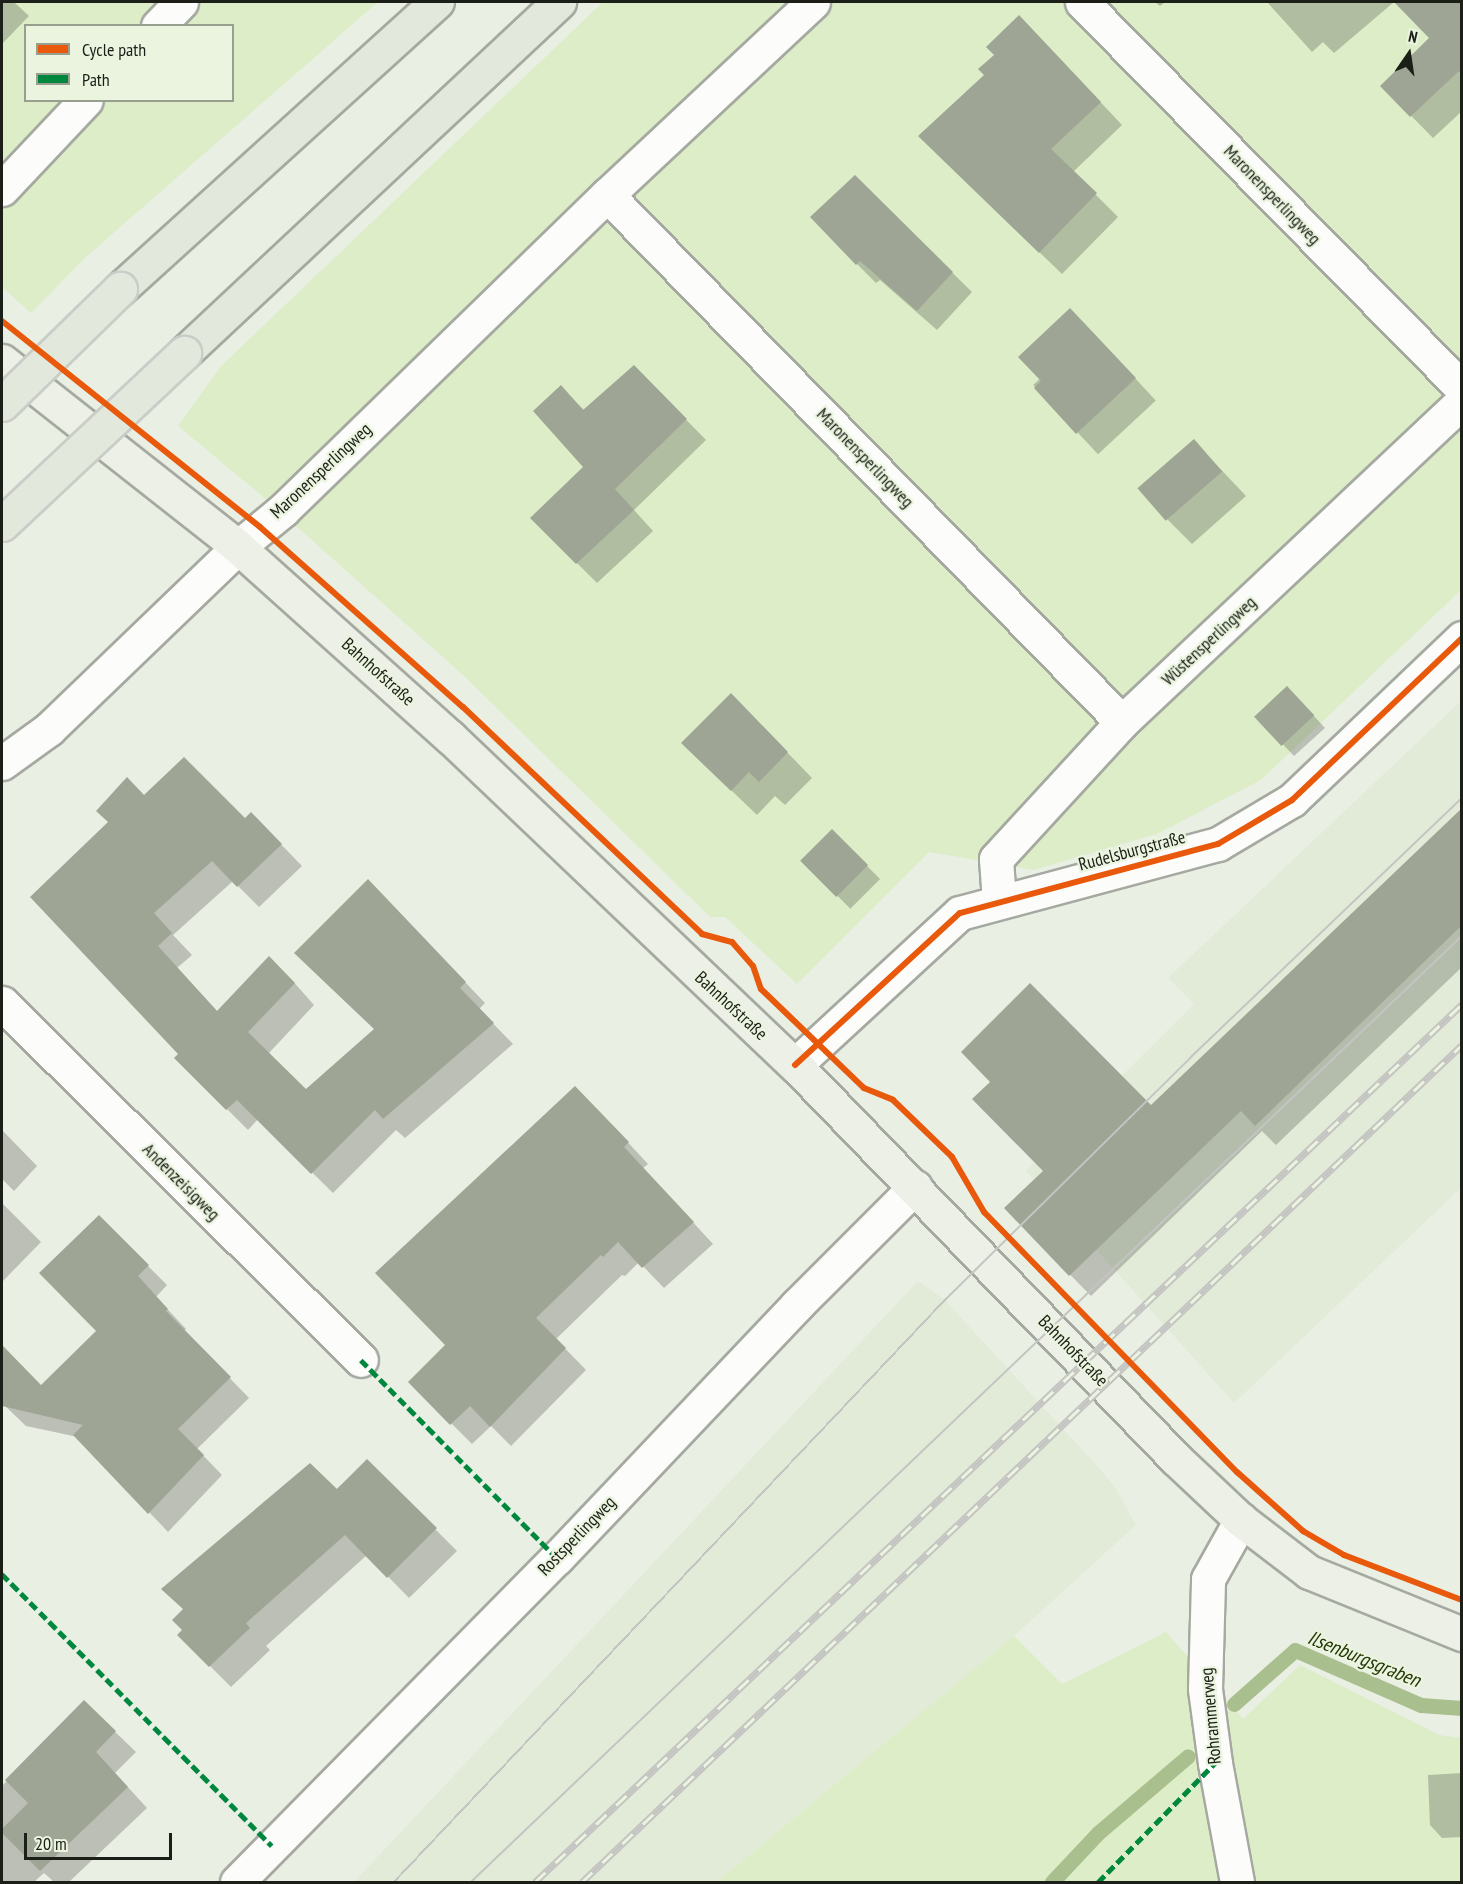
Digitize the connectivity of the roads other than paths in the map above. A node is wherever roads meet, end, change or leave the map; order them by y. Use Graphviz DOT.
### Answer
graph roads {
  1 [pos="181,2"];
  2 [pos="437,2"];
  3 [pos="559,2"];
  4 [pos="813,2"];
  5 [pos="1082,2"];
  6 [pos="160,24"];
  7 [pos="84,102"];
  8 [pos="2,189"];
  9 [pos="607,195"];
  10 [pos="2,362"];
  11 [pos="1461,388"];
  12 [pos="1461,402"];
  13 [pos="2,404"];
  14 [pos="2,524"];
  15 [pos="238,547"];
  16 [pos="1461,638"];
  17 [pos="1122,722"];
  18 [pos="2,763"];
  19 [pos="999,902"];
  20 [pos="2,1003"];
  21 [pos="795,1065"];
  22 [pos="915,1187"];
  23 [pos="360,1360"];
  24 [pos="1241,1520"];
  25 [pos="1461,1634"];
  26 [pos="237,1882"];
  27 [pos="1237,1882"];
  1 -- 6 [label="street"];
  2 -- 13 [label="highway, bridge"];
  3 -- 14 [label="highway, bridge"];
  4 -- 9 [label="street, Maronensperlingweg"];
  5 -- 11 [label="street, Maronensperlingweg"];
  7 -- 8 [label="street"];
  9 -- 15 [label="street, Maronensperlingweg"];
  9 -- 17 [label="street, Maronensperlingweg"];
  10 -- 15 [label="main road, Bahnhofstraße"];
  12 -- 17 [label="street, Wüstensperlingweg"];
  15 -- 18 [label="street, Maronensperlingweg"];
  15 -- 21 [label="main road, Bahnhofstraße"];
  16 -- 19 [label="street, Rudelsburgstraße"];
  17 -- 19 [label="street, Wüstensperlingweg"];
  19 -- 21 [label="street, Rudelsburgstraße"];
  20 -- 23 [label="street, Andenzeisigweg"];
  21 -- 22 [label="main road, Bahnhofstraße"];
  22 -- 24 [label="main road, Bahnhofstraße"];
  22 -- 26 [label="street, Rostsperlingweg"];
  24 -- 25 [label="main road, Bahnhofstraße"];
  24 -- 27 [label="street, Rohrammerweg"];
}
